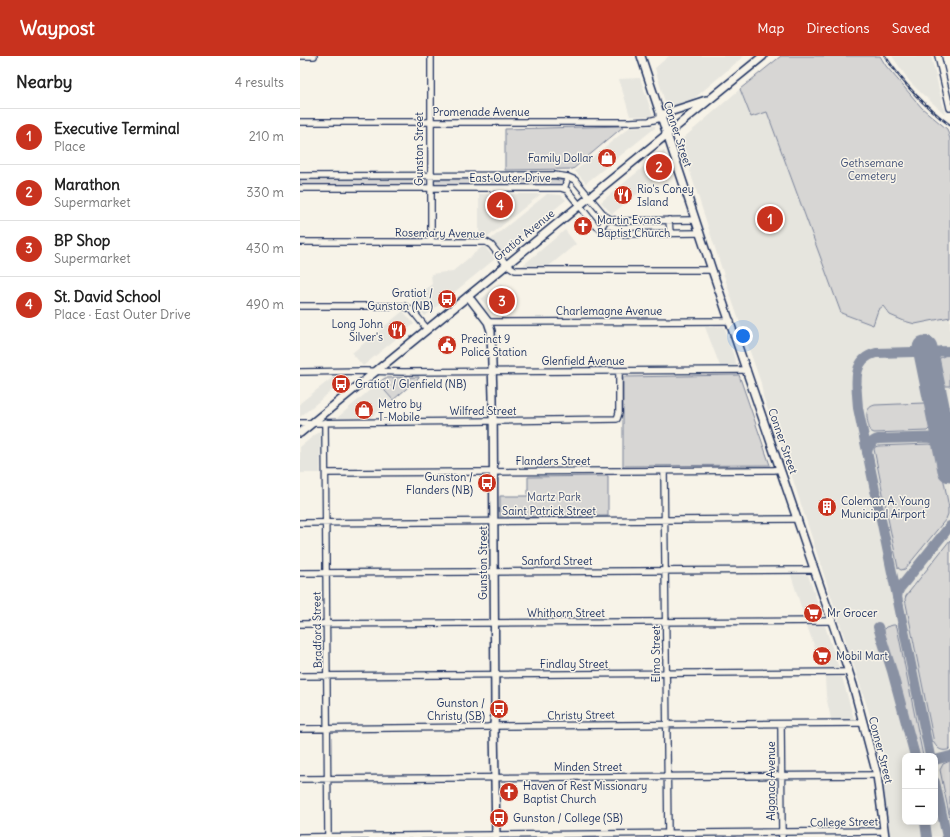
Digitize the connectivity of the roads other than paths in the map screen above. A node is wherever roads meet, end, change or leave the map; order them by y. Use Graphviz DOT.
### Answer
graph roads {
  1 [pos="300,56"];
  2 [pos="314,56"];
  3 [pos="431,56"];
  4 [pos="641,56"];
  5 [pos="763,56"];
  6 [pos="938,56"];
  7 [pos="712,98"];
  8 [pos="950,108"];
  9 [pos="660,116"];
  10 [pos="300,122"];
  11 [pos="430,122"];
  12 [pos="667,134"];
  13 [pos="300,176"];
  14 [pos="431,176"];
  15 [pos="568,177"];
  16 [pos="300,188"];
  17 [pos="431,188"];
  18 [pos="564,189"];
  19 [pos="589,197"];
  20 [pos="580,205"];
  21 [pos="608,218"];
  22 [pos="669,220"];
  23 [pos="695,220"];
  24 [pos="600,228"];
  25 [pos="670,233"];
  26 [pos="700,233"];
  27 [pos="300,242"];
  28 [pos="430,242"];
  29 [pos="506,264"];
  30 [pos="712,270"];
  31 [pos="468,296"];
  32 [pos="300,306"];
  33 [pos="730,321"];
  34 [pos="488,322"];
  35 [pos="428,329"];
  36 [pos="747,370"];
  37 [pos="619,371"];
  38 [pos="300,372"];
  39 [pos="375,372"];
  40 [pos="492,372"];
  41 [pos="313,422"];
  42 [pos="324,422"];
  43 [pos="493,422"];
  44 [pos="300,423"];
  45 [pos="300,433"];
  46 [pos="780,469"];
  47 [pos="664,471"];
  48 [pos="493,472"];
  49 [pos="326,473"];
  50 [pos="798,519"];
  51 [pos="665,520"];
  52 [pos="494,522"];
  53 [pos="300,523"];
  54 [pos="326,523"];
  55 [pos="815,570"];
  56 [pos="665,571"];
  57 [pos="494,572"];
  58 [pos="300,573"];
  59 [pos="326,573"];
  60 [pos="832,620"];
  61 [pos="666,622"];
  62 [pos="494,623"];
  63 [pos="300,624"];
  64 [pos="327,624"];
  65 [pos="849,672"];
  66 [pos="666,674"];
  67 [pos="495,675"];
  68 [pos="300,676"];
  69 [pos="327,676"];
  70 [pos="863,723"];
  71 [pos="667,724"];
  72 [pos="781,724"];
  73 [pos="494,726"];
  74 [pos="300,729"];
  75 [pos="327,729"];
  76 [pos="781,775"];
  77 [pos="877,775"];
  78 [pos="667,776"];
  79 [pos="495,777"];
  80 [pos="300,779"];
  81 [pos="328,779"];
  82 [pos="885,834"];
  83 [pos="668,835"];
  84 [pos="782,835"];
  85 [pos="496,836"];
  86 [pos="300,837"];
  87 [pos="328,837"];
  1 -- 2 [label="street"];
  3 -- 11 [label="street, Gunston Street"];
  4 -- 9 [label="main road, Conner Street"];
  5 -- 7 [label="main road, Gratiot Avenue"];
  6 -- 8 [label="street"];
  7 -- 9 [label="main road"];
  7 -- 12 [label="main road, Gratiot Avenue"];
  9 -- 11 [label="street, Promenade Avenue"];
  9 -- 12 [label="main road, Conner Street"];
  10 -- 11 [label="street, Promenade Avenue"];
  11 -- 14 [label="street, Gunston Street"];
  12 -- 19 [label="main road, Gratiot Avenue"];
  12 -- 23 [label="main road, Conner Street"];
  13 -- 14 [label="street, East Outer Drive"];
  14 -- 15 [label="street, East Outer Drive"];
  14 -- 17 [label="street, Gunston Street"];
  15 -- 18 [label="street"];
  15 -- 19 [label="street"];
  16 -- 17 [label="street, East Outer Drive"];
  17 -- 18 [label="street, East Outer Drive"];
  17 -- 28 [label="street, Gunston Street"];
  18 -- 20 [label="street, East Outer Drive"];
  19 -- 20 [label="main road, Gratiot Avenue"];
  19 -- 21 [label="street"];
  20 -- 24 [label="street, East Outer Drive"];
  20 -- 29 [label="main road, Gratiot Avenue"];
  21 -- 22 [label="street"];
  21 -- 24 [label="street"];
  22 -- 23 [label="street"];
  22 -- 25 [label="street"];
  23 -- 26 [label="main road, Conner Street"];
  24 -- 25 [label="street"];
  25 -- 26 [label="street"];
  26 -- 30 [label="main road, Conner Street"];
  27 -- 28 [label="street, Rosemary Avenue"];
  28 -- 29 [label="street, Rosemary Avenue"];
  29 -- 30 [label="street"];
  29 -- 31 [label="main road, Gratiot Avenue"];
  30 -- 33 [label="main road, Conner Street"];
  31 -- 34 [label="main road, Gunston Street"];
  31 -- 35 [label="main road, Gratiot Avenue"];
  32 -- 35 [label="street"];
  33 -- 34 [label="street, Charlemagne Avenue"];
  33 -- 36 [label="main road, Conner Street"];
  34 -- 40 [label="main road, Gunston Street"];
  35 -- 39 [label="main road, Gratiot Avenue"];
  36 -- 37 [label="street, Glenfield Avenue"];
  36 -- 46 [label="main road, Conner Street"];
  37 -- 40 [label="street, Glenfield Avenue"];
  37 -- 43 [label="street, Wilfred Street"];
  38 -- 39 [label="street, Glenfield Avenue"];
  39 -- 40 [label="street, Glenfield Avenue"];
  39 -- 41 [label="main road, Gratiot Avenue"];
  40 -- 43 [label="main road, Gunston Street"];
  41 -- 42 [label="street, Wilfred Street"];
  41 -- 44 [label="street, Wilfred Street"];
  41 -- 45 [label="main road, Gratiot Avenue"];
  42 -- 43 [label="street, Wilfred Street"];
  42 -- 49 [label="street, Bradford Street"];
  43 -- 48 [label="main road, Gunston Street"];
  46 -- 47 [label="street, Flanders Street"];
  46 -- 50 [label="main road, Conner Street"];
  47 -- 48 [label="street, Flanders Street"];
  47 -- 51 [label="street, Elmo Street"];
  48 -- 49 [label="street, Flanders Street"];
  48 -- 52 [label="main road, Gunston Street"];
  49 -- 54 [label="street, Bradford Street"];
  50 -- 51 [label="street, Saint Patrick Street"];
  50 -- 55 [label="main road, Conner Street"];
  51 -- 52 [label="street, Saint Patrick Street"];
  51 -- 56 [label="street, Elmo Street"];
  52 -- 54 [label="street, Saint Patrick Street"];
  52 -- 57 [label="main road, Gunston Street"];
  53 -- 54 [label="street, Saint Patrick Street"];
  54 -- 59 [label="street, Bradford Street"];
  55 -- 56 [label="street, Sanford Street"];
  55 -- 60 [label="main road, Conner Street"];
  56 -- 57 [label="street, Sanford Street"];
  56 -- 61 [label="street, Elmo Street"];
  57 -- 59 [label="street, Sanford Street"];
  57 -- 62 [label="main road, Gunston Street"];
  58 -- 59 [label="street, Sanford Street"];
  59 -- 64 [label="street, Bradford Street"];
  60 -- 61 [label="street, Whithorn Street"];
  60 -- 65 [label="main road, Conner Street"];
  61 -- 62 [label="street, Whithorn Street"];
  61 -- 66 [label="street, Elmo Street"];
  62 -- 64 [label="street, Whithorn Street"];
  62 -- 67 [label="main road, Gunston Street"];
  63 -- 64 [label="street, Whithorn Street"];
  64 -- 69 [label="street, Bradford Street"];
  65 -- 66 [label="street, Findlay Street"];
  65 -- 70 [label="main road, Conner Street"];
  66 -- 67 [label="street, Findlay Street"];
  66 -- 71 [label="street, Elmo Street"];
  67 -- 69 [label="street, Findlay Street"];
  67 -- 73 [label="main road, Gunston Street"];
  68 -- 69 [label="street, Findlay Street"];
  69 -- 75 [label="street, Bradford Street"];
  70 -- 72 [label="street, Christy Street"];
  70 -- 77 [label="main road, Conner Street"];
  71 -- 72 [label="street, Christy Street"];
  71 -- 73 [label="street, Christy Street"];
  71 -- 78 [label="street, Elmo Street"];
  72 -- 76 [label="street, Algonac Avenue"];
  73 -- 75 [label="street, Christy Street"];
  73 -- 79 [label="main road, Gunston Street"];
  74 -- 75 [label="street, Christy Street"];
  75 -- 81 [label="street, Bradford Street"];
  76 -- 77 [label="street, Minden Street"];
  76 -- 78 [label="street, Minden Street"];
  76 -- 84 [label="street, Algonac Avenue"];
  77 -- 82 [label="main road, Conner Street"];
  78 -- 79 [label="street, Minden Street"];
  78 -- 83 [label="street, Elmo Street"];
  79 -- 81 [label="street, Minden Street"];
  79 -- 85 [label="main road, Gunston Street"];
  80 -- 81 [label="street, Minden Street"];
  81 -- 87 [label="street, Bradford Street"];
  82 -- 84 [label="street, College Street"];
  83 -- 84 [label="street, College Street"];
  83 -- 85 [label="street, College Street"];
  85 -- 87 [label="street, College Street"];
  86 -- 87 [label="street, College Street"];
}
